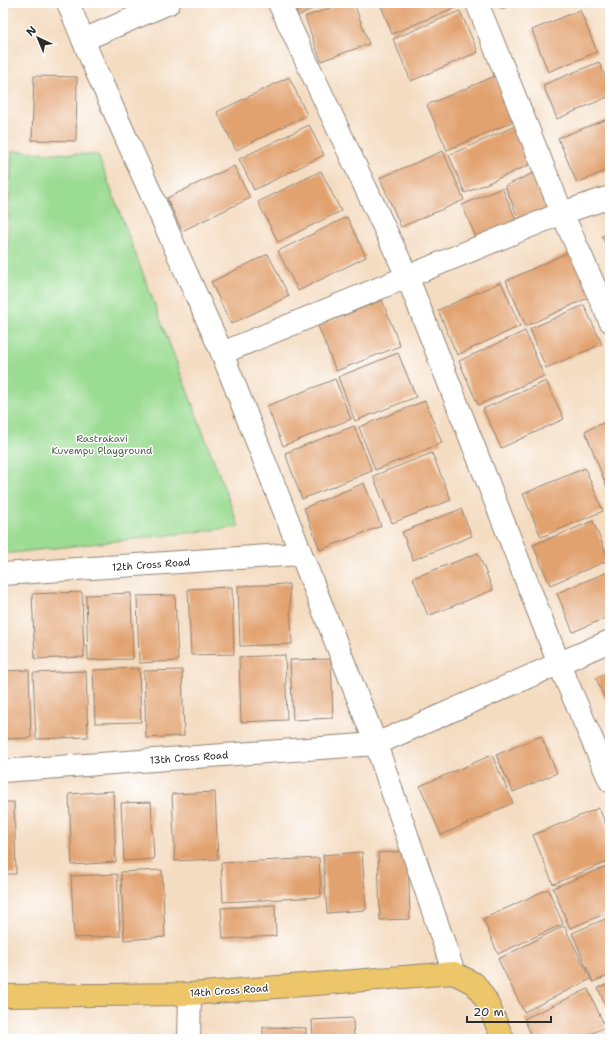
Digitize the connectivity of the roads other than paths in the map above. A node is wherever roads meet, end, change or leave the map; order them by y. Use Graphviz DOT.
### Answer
graph roads {
  1 [pos="68,3"];
  2 [pos="169,3"];
  3 [pos="279,3"];
  4 [pos="477,3"];
  5 [pos="83,40"];
  6 [pos="610,197"];
  7 [pos="562,213"];
  8 [pos="407,276"];
  9 [pos="610,321"];
  10 [pos="222,353"];
  11 [pos="299,554"];
  12 [pos="3,574"];
  13 [pos="610,641"];
  14 [pos="559,664"];
  15 [pos="376,744"];
  16 [pos="3,770"];
  17 [pos="610,781"];
  18 [pos="454,973"];
  19 [pos="190,994"];
  20 [pos="3,996"];
  21 [pos="189,1039"];
  22 [pos="503,1039"];
  1 -- 5 [label="street"];
  2 -- 5 [label="street"];
  3 -- 8 [label="street"];
  4 -- 7 [label="street"];
  5 -- 10 [label="street"];
  6 -- 7 [label="street"];
  7 -- 8 [label="street"];
  7 -- 9 [label="street"];
  8 -- 10 [label="street"];
  8 -- 14 [label="street"];
  10 -- 11 [label="street"];
  11 -- 12 [label="street, 12th Cross Road"];
  11 -- 15 [label="street"];
  13 -- 14 [label="street, 13th Cross Road"];
  14 -- 15 [label="street, 13th Cross Road"];
  14 -- 17 [label="street"];
  15 -- 16 [label="street, 13th Cross Road"];
  15 -- 18 [label="street"];
  18 -- 19 [label="main road, 14th Cross Road"];
  18 -- 22 [label="main road"];
  19 -- 20 [label="main road, 14th Cross Road"];
  19 -- 21 [label="street"];
}
